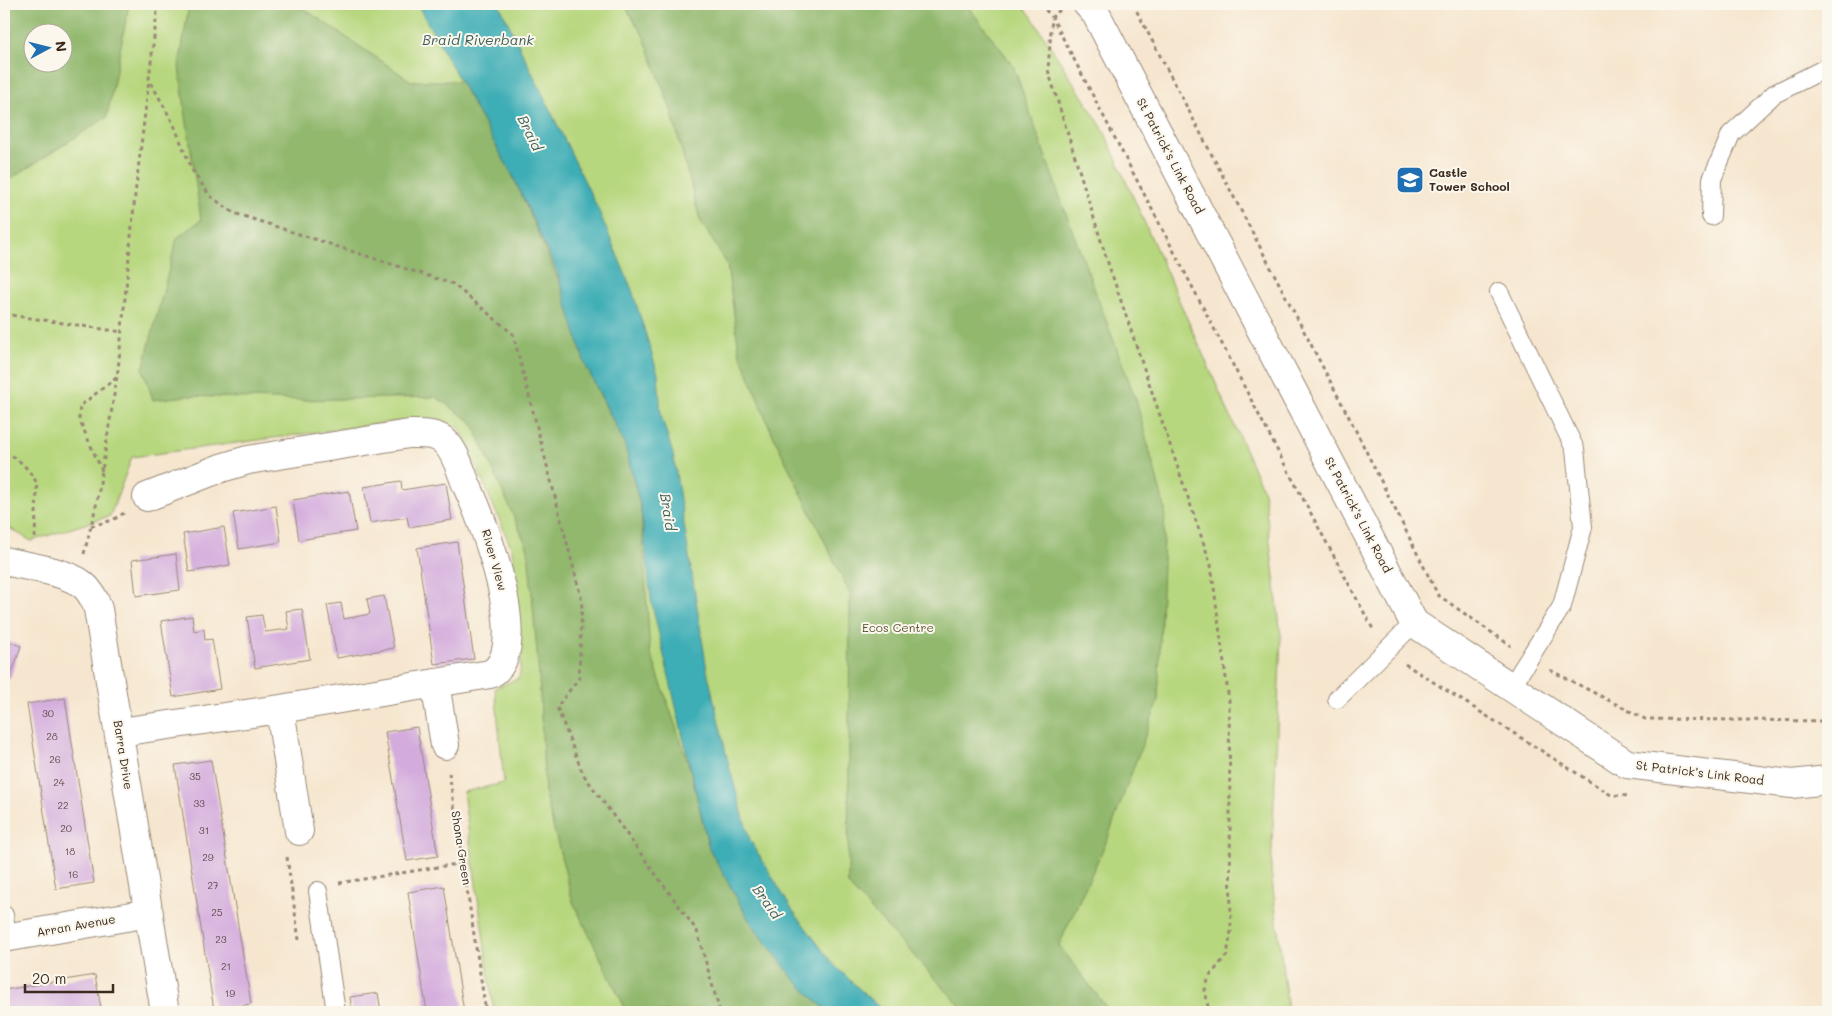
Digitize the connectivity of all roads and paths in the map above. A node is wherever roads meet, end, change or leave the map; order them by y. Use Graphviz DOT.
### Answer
graph roads {
  1 [pos="1087,4"];
  2 [pos="1132,4"];
  3 [pos="1052,17"];
  4 [pos="1828,67"];
  5 [pos="149,79"];
  6 [pos="1711,216"];
  7 [pos="1499,292"];
  8 [pos="4,314"];
  9 [pos="122,332"];
  10 [pos="117,377"];
  11 [pos="4,454"];
  12 [pos="102,471"];
  13 [pos="147,497"];
  14 [pos="91,526"];
  15 [pos="4,560"];
  16 [pos="34,568"];
  17 [pos="77,581"];
  18 [pos="1414,623"];
  19 [pos="1529,658"];
  20 [pos="435,683"];
  21 [pos="1511,687"];
  22 [pos="1337,699"];
  23 [pos="280,709"];
  24 [pos="1828,721"];
  25 [pos="120,732"];
  26 [pos="445,745"];
  27 [pos="1828,780"];
  28 [pos="299,831"];
  29 [pos="463,864"];
  30 [pos="291,886"];
  31 [pos="318,891"];
  32 [pos="149,913"];
  33 [pos="5,930"];
  34 [pos="165,1012"];
  35 [pos="334,1012"];
  36 [pos="486,1012"];
  37 [pos="1209,1012"];
  1 -- 18 [label="street, St Patrick’s Link Road"];
  2 -- 19 [label="path"];
  3 -- 37 [label="path"];
  4 -- 6 [label="lane"];
  5 -- 9 [label="path"];
  7 -- 19 [label="lane"];
  8 -- 9 [label="path"];
  9 -- 10 [label="path"];
  10 -- 12 [label="path"];
  10 -- 12 [label="path"];
  11 -- 16 [label="path"];
  12 -- 14 [label="path"];
  13 -- 14 [label="path"];
  13 -- 20 [label="street, River View"];
  14 -- 17 [label="path"];
  15 -- 16 [label="street, Barra Drive"];
  16 -- 17 [label="street, Barra Drive"];
  17 -- 25 [label="street, Barra Drive"];
  18 -- 21 [label="street, St Patrick’s Link Road"];
  18 -- 22 [label="lane"];
  19 -- 21 [label="lane"];
  19 -- 24 [label="path"];
  20 -- 23 [label="street, River View"];
  20 -- 26 [label="street"];
  21 -- 27 [label="street, St Patrick’s Link Road"];
  23 -- 25 [label="street, River View"];
  23 -- 28 [label="street"];
  25 -- 32 [label="street, Barra Drive"];
  26 -- 29 [label="path, Shona Green"];
  29 -- 31 [label="path"];
  29 -- 36 [label="path, Shona Green"];
  30 -- 31 [label="path"];
  31 -- 35 [label="lane"];
  32 -- 33 [label="street, Arran Avenue"];
  32 -- 34 [label="street, Barra Drive"];
}
